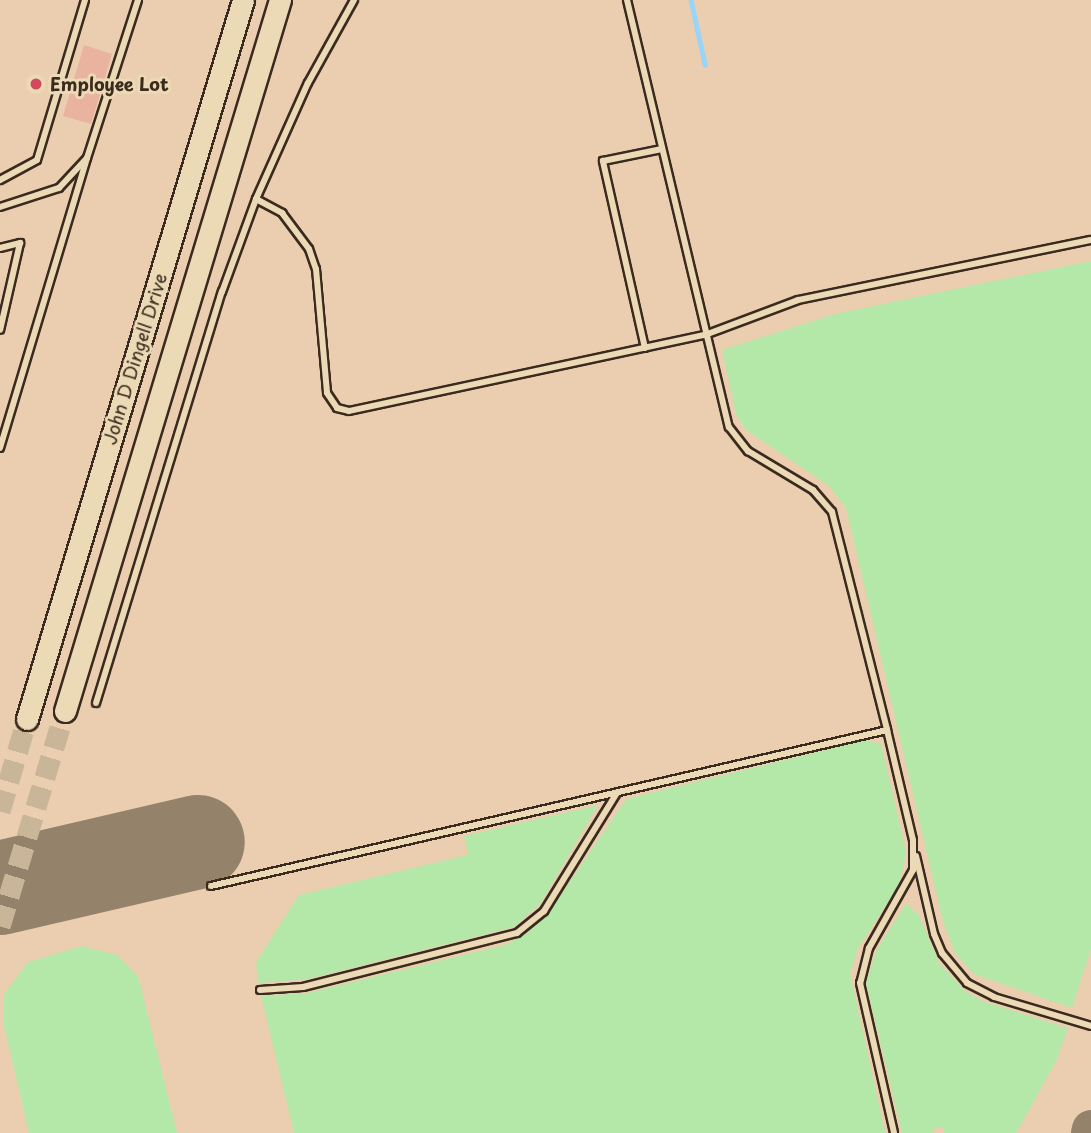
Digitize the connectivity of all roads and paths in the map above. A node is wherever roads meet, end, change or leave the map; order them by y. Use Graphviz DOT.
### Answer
graph roads {
  1 [pos="85,0"];
  2 [pos="138,0"];
  3 [pos="243,0"];
  4 [pos="279,0"];
  5 [pos="293,0"];
  6 [pos="354,0"];
  7 [pos="628,0"];
  8 [pos="662,149"];
  9 [pos="86,158"];
  10 [pos="0,180"];
  11 [pos="229,180"];
  12 [pos="256,199"];
  13 [pos="0,207"];
  14 [pos="1091,240"];
  15 [pos="0,248"];
  16 [pos="0,330"];
  17 [pos="705,335"];
  18 [pos="645,348"];
  19 [pos="0,448"];
  20 [pos="96,703"];
  21 [pos="65,711"];
  22 [pos="27,719"];
  23 [pos="887,730"];
  24 [pos="617,793"];
  25 [pos="913,840"];
  26 [pos="211,886"];
  27 [pos="260,989"];
  28 [pos="1091,1026"];
  29 [pos="894,1133"];
  1 -- 10 [label="lane"];
  2 -- 9 [label="lane"];
  3 -- 22 [label="highway, John D Dingell Drive"];
  4 -- 11 [label="highway, John D Dingell Drive"];
  5 -- 11 [label="highway"];
  6 -- 12 [label="lane"];
  7 -- 8 [label="lane"];
  8 -- 17 [label="lane"];
  8 -- 18 [label="lane"];
  9 -- 13 [label="lane"];
  9 -- 19 [label="lane"];
  11 -- 21 [label="highway, John D Dingell Drive"];
  12 -- 18 [label="lane"];
  12 -- 20 [label="lane"];
  14 -- 17 [label="lane"];
  15 -- 16 [label="lane"];
  17 -- 18 [label="lane"];
  17 -- 23 [label="lane"];
  23 -- 24 [label="lane"];
  23 -- 25 [label="lane"];
  24 -- 26 [label="lane"];
  24 -- 27 [label="lane"];
  25 -- 28 [label="lane"];
  25 -- 29 [label="lane"];
}
